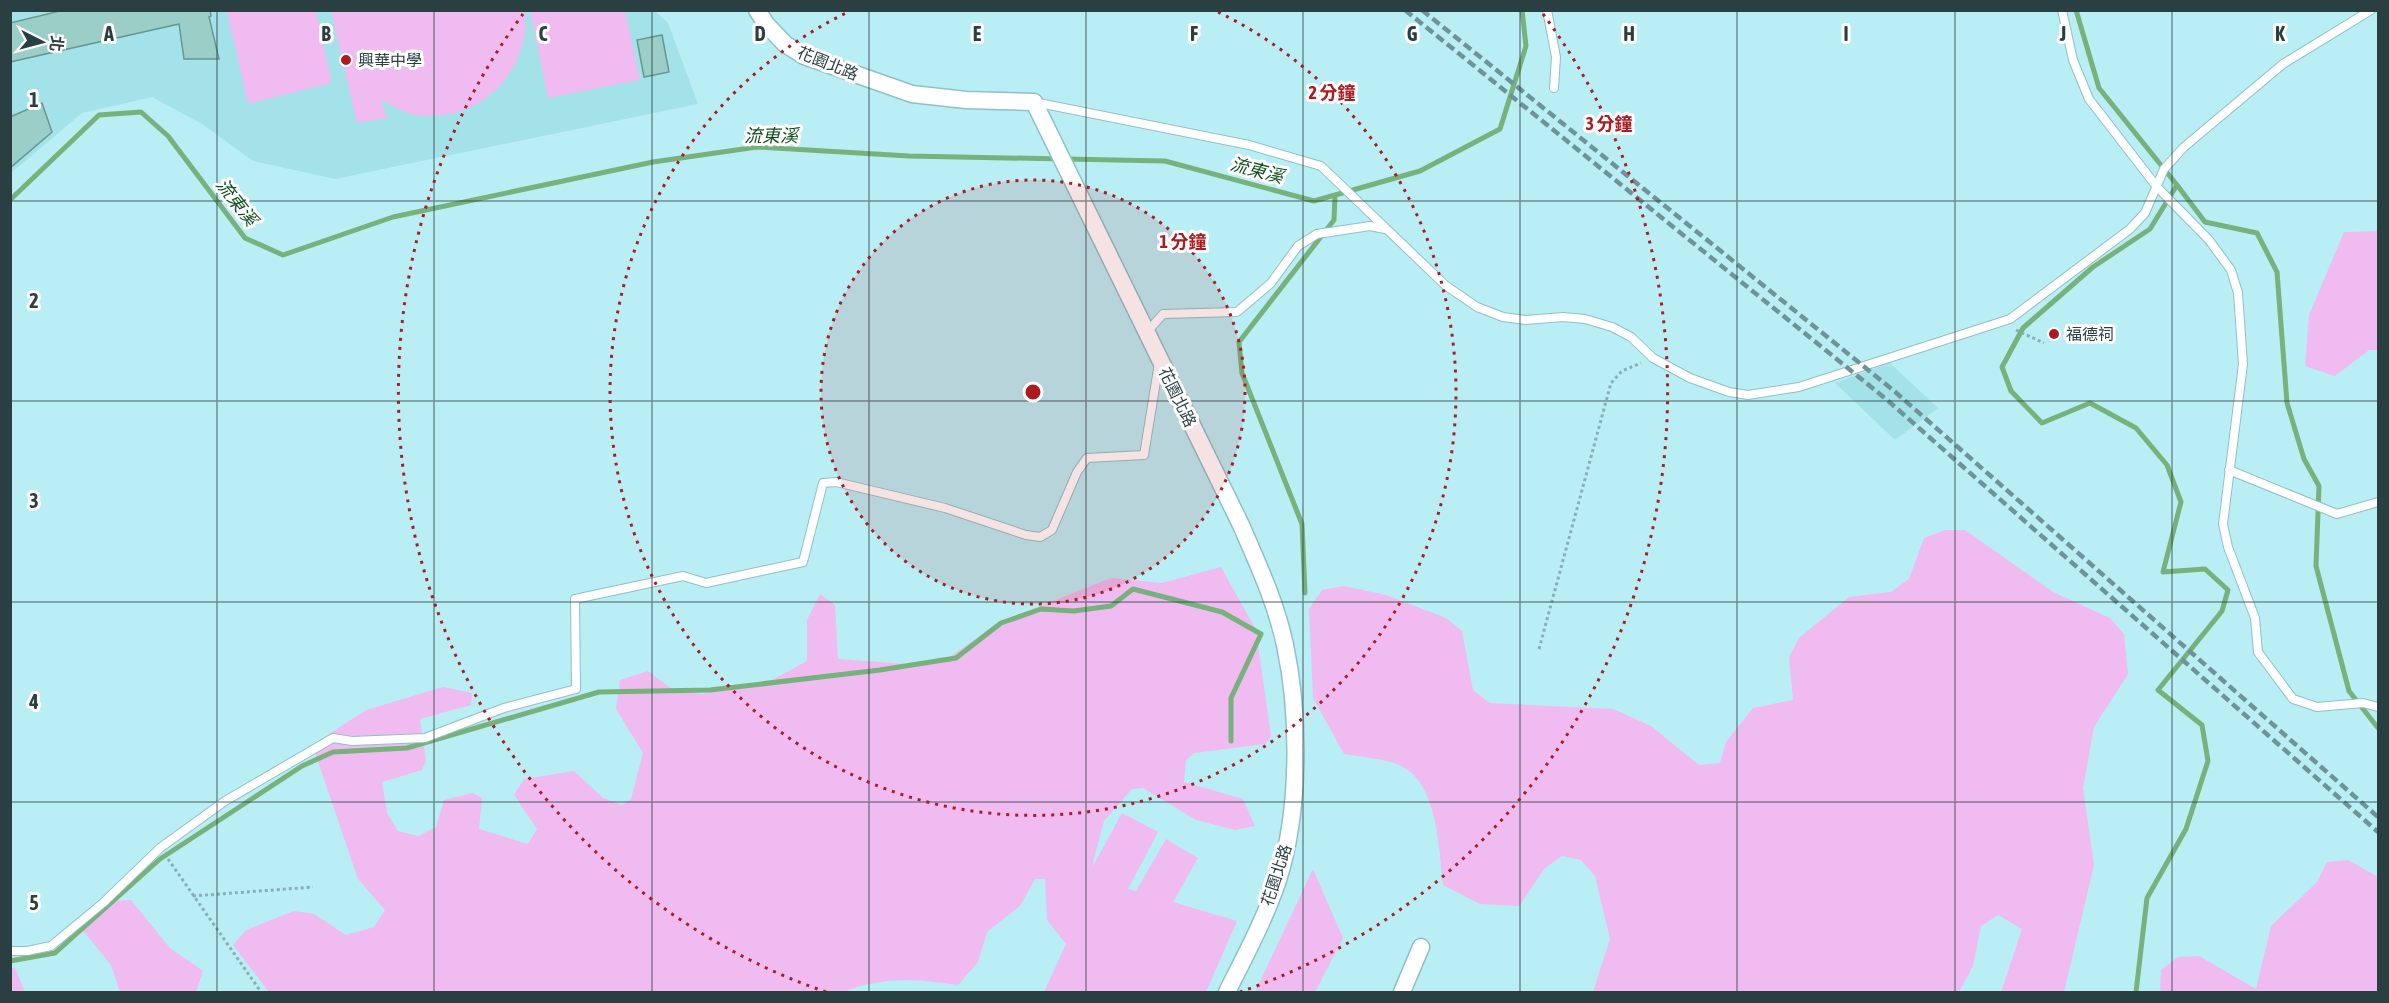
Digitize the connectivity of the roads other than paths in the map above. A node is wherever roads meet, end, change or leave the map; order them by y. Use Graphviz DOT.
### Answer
graph roads {
  1 [pos="757,10"];
  2 [pos="1547,10"];
  3 [pos="2062,10"];
  4 [pos="2371,10"];
  5 [pos="1554,88"];
  6 [pos="1034,102"];
  7 [pos="2159,186"];
  8 [pos="1383,227"];
  9 [pos="1146,333"];
  10 [pos="1159,360"];
  11 [pos="2229,470"];
  12 [pos="2379,502"];
  13 [pos="2379,707"];
  14 [pos="1421,947"];
  15 [pos="10,951"];
  16 [pos="1227,993"];
  17 [pos="1402,993"];
  1 -- 6 [label="street, 花園北路"];
  2 -- 5 [label="lane"];
  3 -- 7 [label="lane"];
  4 -- 7 [label="lane"];
  6 -- 8 [label="lane"];
  6 -- 9 [label="street, 花園北路"];
  7 -- 8 [label="lane"];
  7 -- 11 [label="lane"];
  8 -- 9 [label="lane"];
  9 -- 10 [label="street, 花園北路"];
  10 -- 15 [label="lane"];
  10 -- 16 [label="street, 花園北路"];
  11 -- 12 [label="lane"];
  11 -- 13 [label="lane"];
  14 -- 17 [label="street"];
}
